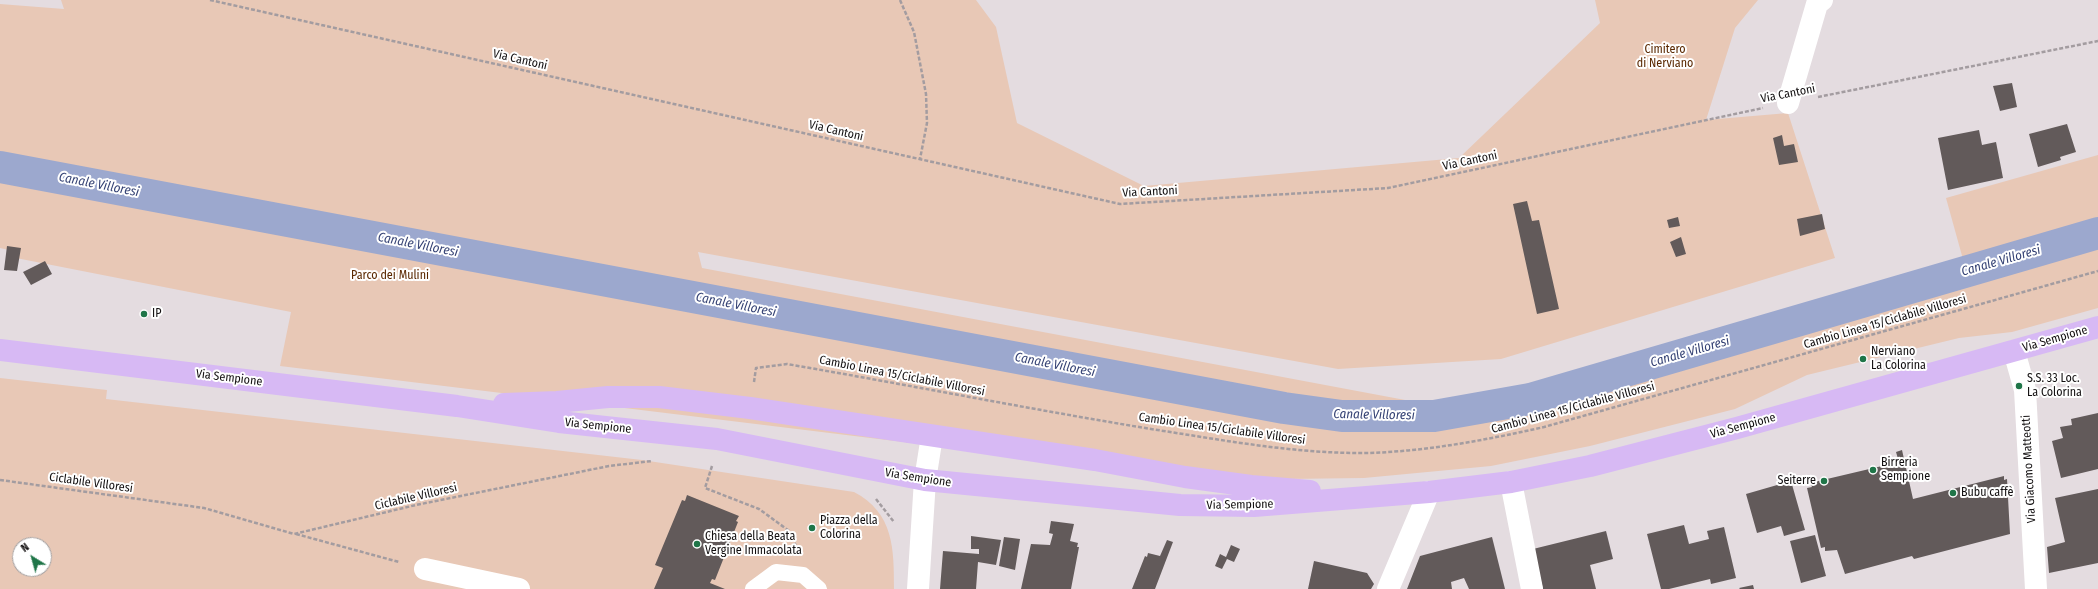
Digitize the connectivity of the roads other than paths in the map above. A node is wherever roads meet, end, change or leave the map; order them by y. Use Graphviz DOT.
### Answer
graph roads {
  1 [pos="1822,0"];
  2 [pos="1788,103"];
  3 [pos="2098,327"];
  4 [pos="0,350"];
  5 [pos="2014,351"];
  6 [pos="458,406"];
  7 [pos="932,436"];
  8 [pos="925,480"];
  9 [pos="1511,482"];
  10 [pos="1429,492"];
  11 [pos="1382,495"];
  12 [pos="425,569"];
  13 [pos="519,589"];
  14 [pos="753,589"];
  15 [pos="819,589"];
  16 [pos="918,589"];
  17 [pos="1388,589"];
  18 [pos="1532,589"];
  19 [pos="2036,589"];
  1 -- 2 [label="street"];
  3 -- 5 [label="main road, Via Sempione"];
  4 -- 6 [label="main road, Via Sempione"];
  5 -- 9 [label="main road, Via Sempione"];
  5 -- 19 [label="street, Via Giacomo Matteotti"];
  6 -- 7 [label="main road, Via Sempione"];
  6 -- 8 [label="main road, Via Sempione"];
  7 -- 8 [label="street"];
  7 -- 11 [label="main road, Via Sempione"];
  8 -- 11 [label="main road, Via Sempione"];
  8 -- 16 [label="street"];
  9 -- 10 [label="main road, Via Sempione"];
  9 -- 18 [label="street"];
  10 -- 11 [label="main road, Via Sempione"];
  10 -- 17 [label="street"];
  12 -- 13 [label="street"];
  14 -- 15 [label="lane"];
}
